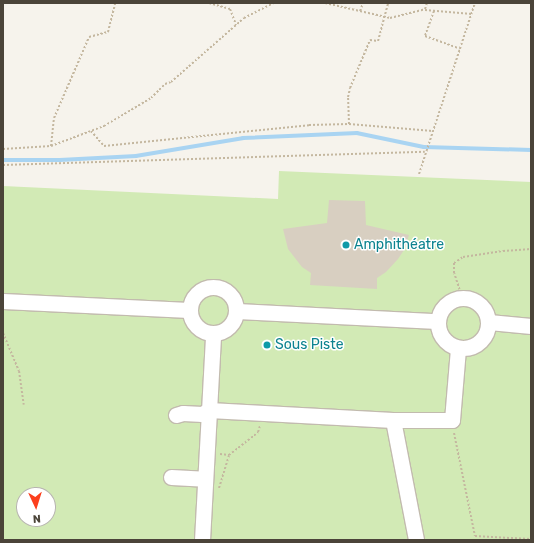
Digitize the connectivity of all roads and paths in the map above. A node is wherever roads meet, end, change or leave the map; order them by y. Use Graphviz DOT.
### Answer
graph roads {
  1 [pos="115,3"];
  2 [pos="210,3"];
  3 [pos="273,3"];
  4 [pos="324,3"];
  5 [pos="363,3"];
  6 [pos="388,3"];
  7 [pos="427,3"];
  8 [pos="475,3"];
  9 [pos="425,9"];
  10 [pos="360,11"];
  11 [pos="434,11"];
  12 [pos="472,14"];
  13 [pos="385,17"];
  14 [pos="236,25"];
  15 [pos="460,49"];
  16 [pos="349,124"];
  17 [pos="91,131"];
  18 [pos="433,132"];
  19 [pos="51,146"];
  20 [pos="3,149"];
  21 [pos="425,152"];
  22 [pos="3,165"];
  23 [pos="419,174"];
  24 [pos="531,249"];
  25 [pos="462,297"];
  26 [pos="3,301"];
  27 [pos="189,310"];
  28 [pos="237,311"];
  29 [pos="437,321"];
  30 [pos="489,322"];
  31 [pos="531,326"];
  32 [pos="3,333"];
  33 [pos="213,334"];
  34 [pos="458,348"];
  35 [pos="24,405"];
  36 [pos="209,410"];
  37 [pos="268,414"];
  38 [pos="176,415"];
  39 [pos="393,420"];
  40 [pos="452,420"];
  41 [pos="171,477"];
  42 [pos="204,480"];
  43 [pos="218,492"];
  44 [pos="531,539"];
  45 [pos="202,540"];
  46 [pos="416,540"];
  1 -- 19 [label="path"];
  2 -- 14 [label="path"];
  3 -- 14 [label="path"];
  4 -- 10 [label="path"];
  5 -- 10 [label="path"];
  6 -- 13 [label="path"];
  7 -- 9 [label="path"];
  8 -- 12 [label="path"];
  9 -- 11 [label="path"];
  9 -- 13 [label="path"];
  10 -- 13 [label="path"];
  11 -- 12 [label="path"];
  11 -- 15 [label="path"];
  12 -- 15 [label="path"];
  13 -- 16 [label="path"];
  14 -- 17 [label="path"];
  15 -- 18 [label="path"];
  16 -- 17 [label="path"];
  16 -- 18 [label="path"];
  17 -- 19 [label="path"];
  18 -- 21 [label="path"];
  19 -- 20 [label="path"];
  21 -- 22 [label="path"];
  21 -- 23 [label="path"];
  24 -- 25 [label="path"];
  25 -- 29 [label="street"];
  25 -- 30 [label="street"];
  26 -- 27 [label="street"];
  27 -- 28 [label="street"];
  27 -- 33 [label="street"];
  28 -- 29 [label="street"];
  28 -- 33 [label="street"];
  29 -- 34 [label="street"];
  30 -- 31 [label="street"];
  30 -- 34 [label="street"];
  32 -- 35 [label="path"];
  33 -- 36 [label="street"];
  34 -- 40 [label="street"];
  36 -- 37 [label="street"];
  36 -- 38 [label="street"];
  36 -- 42 [label="street"];
  37 -- 39 [label="street"];
  37 -- 43 [label="path"];
  39 -- 40 [label="street"];
  39 -- 46 [label="street"];
  40 -- 44 [label="path"];
  41 -- 42 [label="street"];
  42 -- 45 [label="street"];
}
